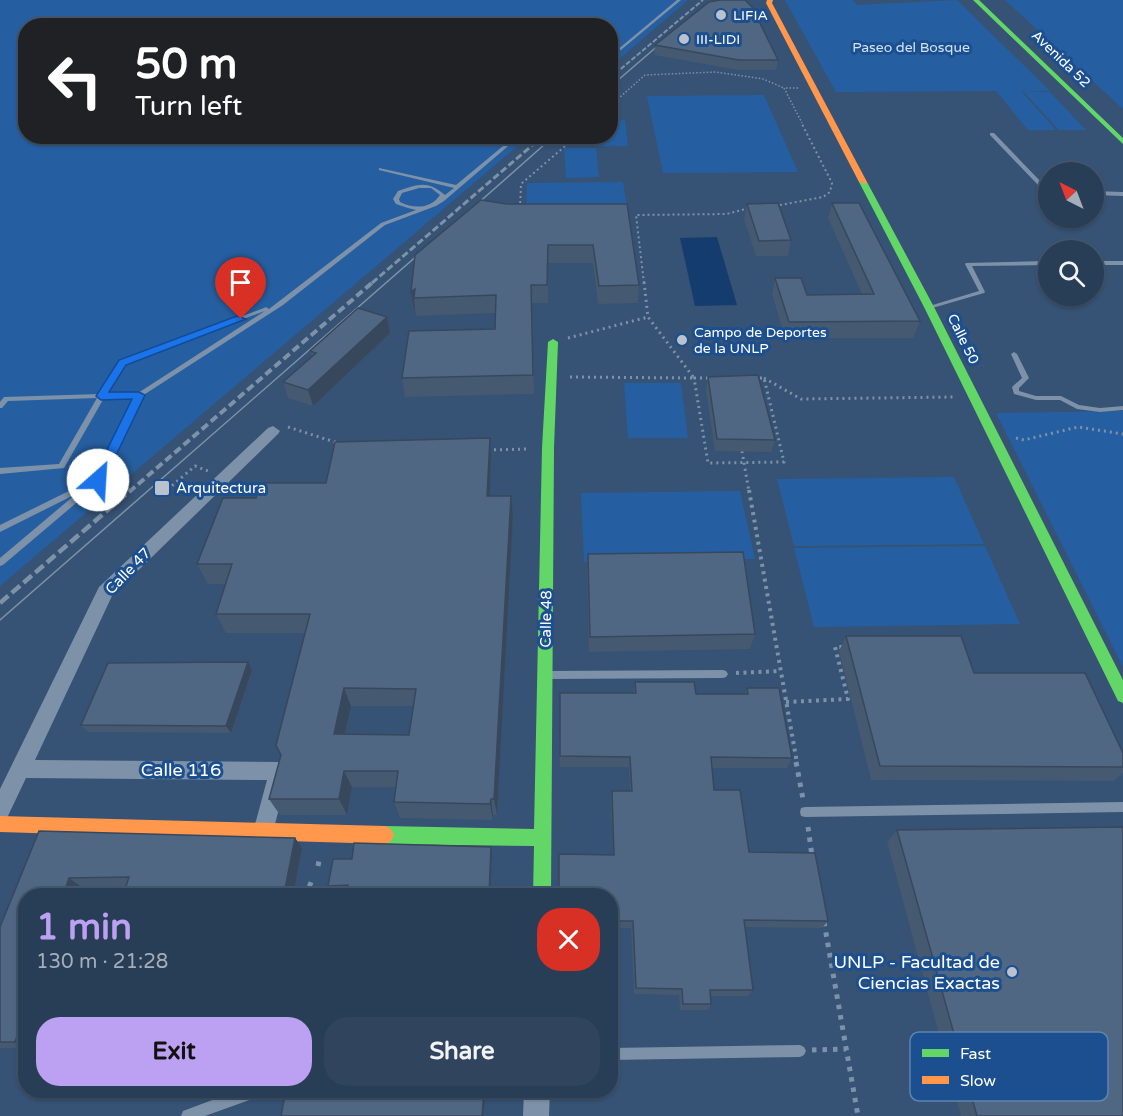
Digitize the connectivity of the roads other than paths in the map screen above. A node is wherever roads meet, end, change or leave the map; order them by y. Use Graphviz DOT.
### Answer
graph roads {
  1 [pos="679,0"];
  2 [pos="770,0"];
  3 [pos="976,0"];
  4 [pos="993,0"];
  5 [pos="618,52"];
  6 [pos="1123,126"];
  7 [pos="992,134"];
  8 [pos="1123,142"];
  9 [pos="509,144"];
  10 [pos="381,169"];
  11 [pos="1038,182"];
  12 [pos="457,187"];
  13 [pos="1104,194"];
  14 [pos="1123,194"];
  15 [pos="398,203"];
  16 [pos="436,204"];
  17 [pos="407,216"];
  18 [pos="1038,263"];
  19 [pos="1104,263"];
  20 [pos="1123,263"];
  21 [pos="281,304"];
  22 [pos="929,307"];
  23 [pos="553,342"];
  24 [pos="1014,354"];
  25 [pos="139,395"];
  26 [pos="101,396"];
  27 [pos="0,406"];
  28 [pos="1123,408"];
  29 [pos="279,429"];
  30 [pos="0,471"];
  31 [pos="98,480"];
  32 [pos="0,529"];
  33 [pos="0,563"];
  34 [pos="723,674"];
  35 [pos="545,675"];
  36 [pos="1123,696"];
  37 [pos="20,769"];
  38 [pos="1123,807"];
  39 [pos="0,812"];
  40 [pos="805,812"];
  41 [pos="0,824"];
  42 [pos="264,832"];
  43 [pos="543,838"];
  44 [pos="542,888"];
  45 [pos="800,1051"];
  46 [pos="618,1054"];
  47 [pos="237,1098"];
  48 [pos="537,1098"];
  49 [pos="188,1116"];
  50 [pos="536,1116"];
  1 -- 5 [label="lane"];
  2 -- 22 [label="street, Calle 50"];
  3 -- 8 [label="street, Avenida 52"];
  4 -- 6 [label="street, Avenida 52"];
  7 -- 11 [label="lane"];
  9 -- 12 [label="lane"];
  10 -- 12 [label="lane"];
  12 -- 16 [label="lane"];
  13 -- 14 [label="lane"];
  15 -- 16 [label="lane"];
  15 -- 16 [label="lane"];
  15 -- 17 [label="lane"];
  16 -- 17 [label="lane"];
  17 -- 21 [label="lane"];
  18 -- 22 [label="lane"];
  19 -- 20 [label="lane"];
  21 -- 25 [label="lane"];
  21 -- 26 [label="lane"];
  22 -- 36 [label="street, Calle 50"];
  23 -- 35 [label="street, Calle 48"];
  24 -- 28 [label="lane"];
  25 -- 26 [label="lane"];
  25 -- 31 [label="lane"];
  26 -- 27 [label="lane"];
  26 -- 30 [label="lane"];
  29 -- 37 [label="street, Calle 47"];
  31 -- 32 [label="lane"];
  31 -- 33 [label="lane"];
  34 -- 35 [label="lane"];
  35 -- 43 [label="street, Calle 48"];
  37 -- 39 [label="street, Calle 47"];
  37 -- 42 [label="street, Calle 116"];
  38 -- 40 [label="lane"];
  41 -- 42 [label="street"];
  42 -- 43 [label="street"];
  43 -- 44 [label="street, Calle 48"];
  45 -- 46 [label="lane"];
  47 -- 49 [label="lane"];
  48 -- 50 [label="street"];
}
